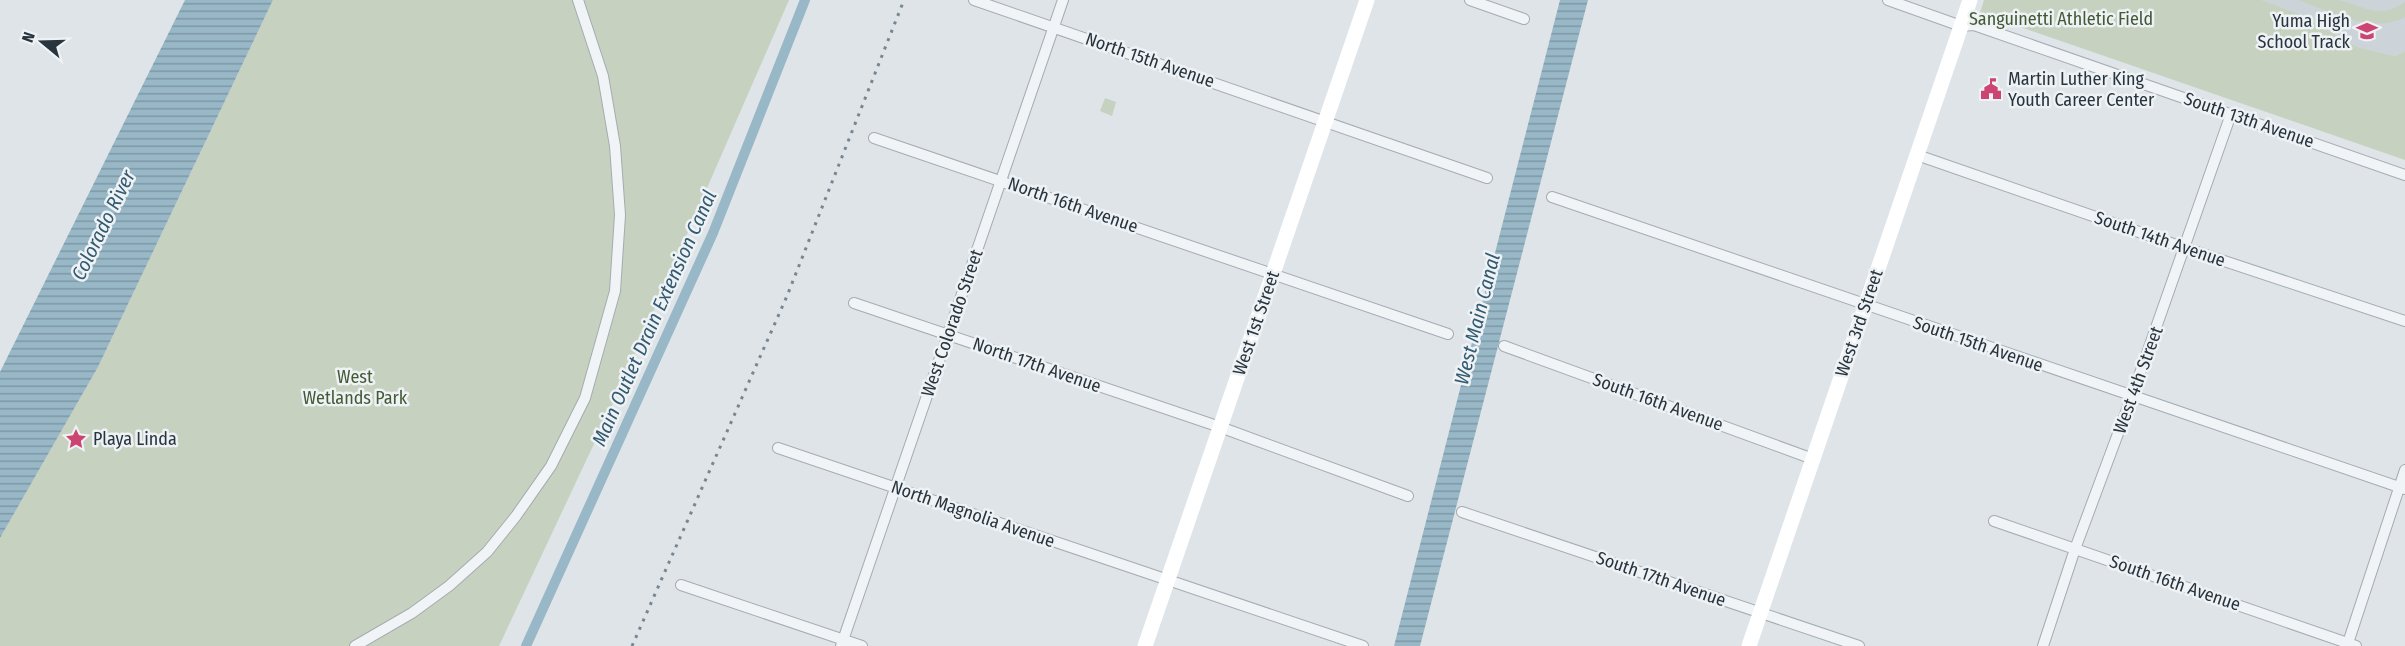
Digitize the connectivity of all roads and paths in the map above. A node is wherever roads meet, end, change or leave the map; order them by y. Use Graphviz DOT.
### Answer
graph roads {
  1 [pos="578,0"];
  2 [pos="974,0"];
  3 [pos="1063,0"];
  4 [pos="1367,0"];
  5 [pos="1470,0"];
  6 [pos="1888,0"];
  7 [pos="1970,0"];
  8 [pos="1524,19"];
  9 [pos="1961,26"];
  10 [pos="1054,27"];
  11 [pos="2230,114"];
  12 [pos="1325,122"];
  13 [pos="874,138"];
  14 [pos="1917,155"];
  15 [pos="2405,175"];
  16 [pos="1487,178"];
  17 [pos="1001,180"];
  18 [pos="1552,197"];
  19 [pos="2185,248"];
  20 [pos="1272,275"];
  21 [pos="855,303"];
  22 [pos="1866,305"];
  23 [pos="2405,321"];
  24 [pos="1448,334"];
  25 [pos="948,335"];
  26 [pos="1504,346"];
  27 [pos="2132,396"];
  28 [pos="1220,428"];
  29 [pos="778,448"];
  30 [pos="1813,459"];
  31 [pos="2405,470"];
  32 [pos="895,488"];
  33 [pos="2402,488"];
  34 [pos="1408,496"];
  35 [pos="1462,512"];
  36 [pos="1994,521"];
  37 [pos="2075,549"];
  38 [pos="1167,580"];
  39 [pos="681,585"];
  40 [pos="1760,613"];
  41 [pos="842,643"];
  42 [pos="2350,645"];
  43 [pos="355,646"];
  44 [pos="862,646"];
  45 [pos="1144,646"];
  46 [pos="1362,646"];
  47 [pos="1749,646"];
  48 [pos="1859,646"];
  49 [pos="2043,646"];
  1 -- 43 [label="street"];
  2 -- 10 [label="street, North 15th Avenue"];
  3 -- 10 [label="street, West Colorado Street"];
  4 -- 12 [label="main road, West 1st Street"];
  5 -- 8 [label="street"];
  6 -- 9 [label="street, South 13th Avenue"];
  7 -- 9 [label="main road, West 3rd Street"];
  9 -- 11 [label="street, South 13th Avenue"];
  9 -- 14 [label="main road, West 3rd Street"];
  10 -- 12 [label="street, North 15th Avenue"];
  10 -- 17 [label="street, West Colorado Street"];
  11 -- 15 [label="street, South 13th Avenue"];
  11 -- 19 [label="street, West 4th Street"];
  12 -- 16 [label="street"];
  12 -- 20 [label="main road, West 1st Street"];
  13 -- 17 [label="street, North 16th Avenue"];
  14 -- 19 [label="street, South 14th Avenue"];
  14 -- 22 [label="main road, West 3rd Street"];
  17 -- 20 [label="street, North 16th Avenue"];
  17 -- 25 [label="street, West Colorado Street"];
  18 -- 22 [label="street, South 15th Avenue"];
  19 -- 23 [label="street, South 14th Avenue"];
  19 -- 27 [label="street, West 4th Street"];
  20 -- 24 [label="street"];
  20 -- 28 [label="main road, West 1st Street"];
  21 -- 25 [label="street, North 17th Avenue"];
  22 -- 27 [label="street, South 15th Avenue"];
  22 -- 30 [label="main road, West 3rd Street"];
  25 -- 28 [label="street, North 17th Avenue"];
  25 -- 32 [label="street, West Colorado Street"];
  26 -- 30 [label="street, South 16th Avenue"];
  27 -- 33 [label="street, South 15th Avenue"];
  27 -- 37 [label="street, West 4th Street"];
  28 -- 34 [label="street"];
  28 -- 38 [label="main road, West 1st Street"];
  29 -- 32 [label="street, North Magnolia Avenue"];
  30 -- 40 [label="main road, West 3rd Street"];
  31 -- 33 [label="street"];
  32 -- 38 [label="street, North Magnolia Avenue"];
  32 -- 41 [label="street, West Colorado Street"];
  33 -- 42 [label="street"];
  35 -- 40 [label="street, South 17th Avenue"];
  36 -- 37 [label="street, South 16th Avenue"];
  37 -- 42 [label="street, South 16th Avenue"];
  37 -- 49 [label="street, West 4th Street"];
  38 -- 45 [label="main road, West 1st Street"];
  38 -- 46 [label="street, North Magnolia Avenue"];
  39 -- 41 [label="street"];
  40 -- 47 [label="main road, West 3rd Street"];
  40 -- 48 [label="street, South 17th Avenue"];
  41 -- 44 [label="street"];
}
